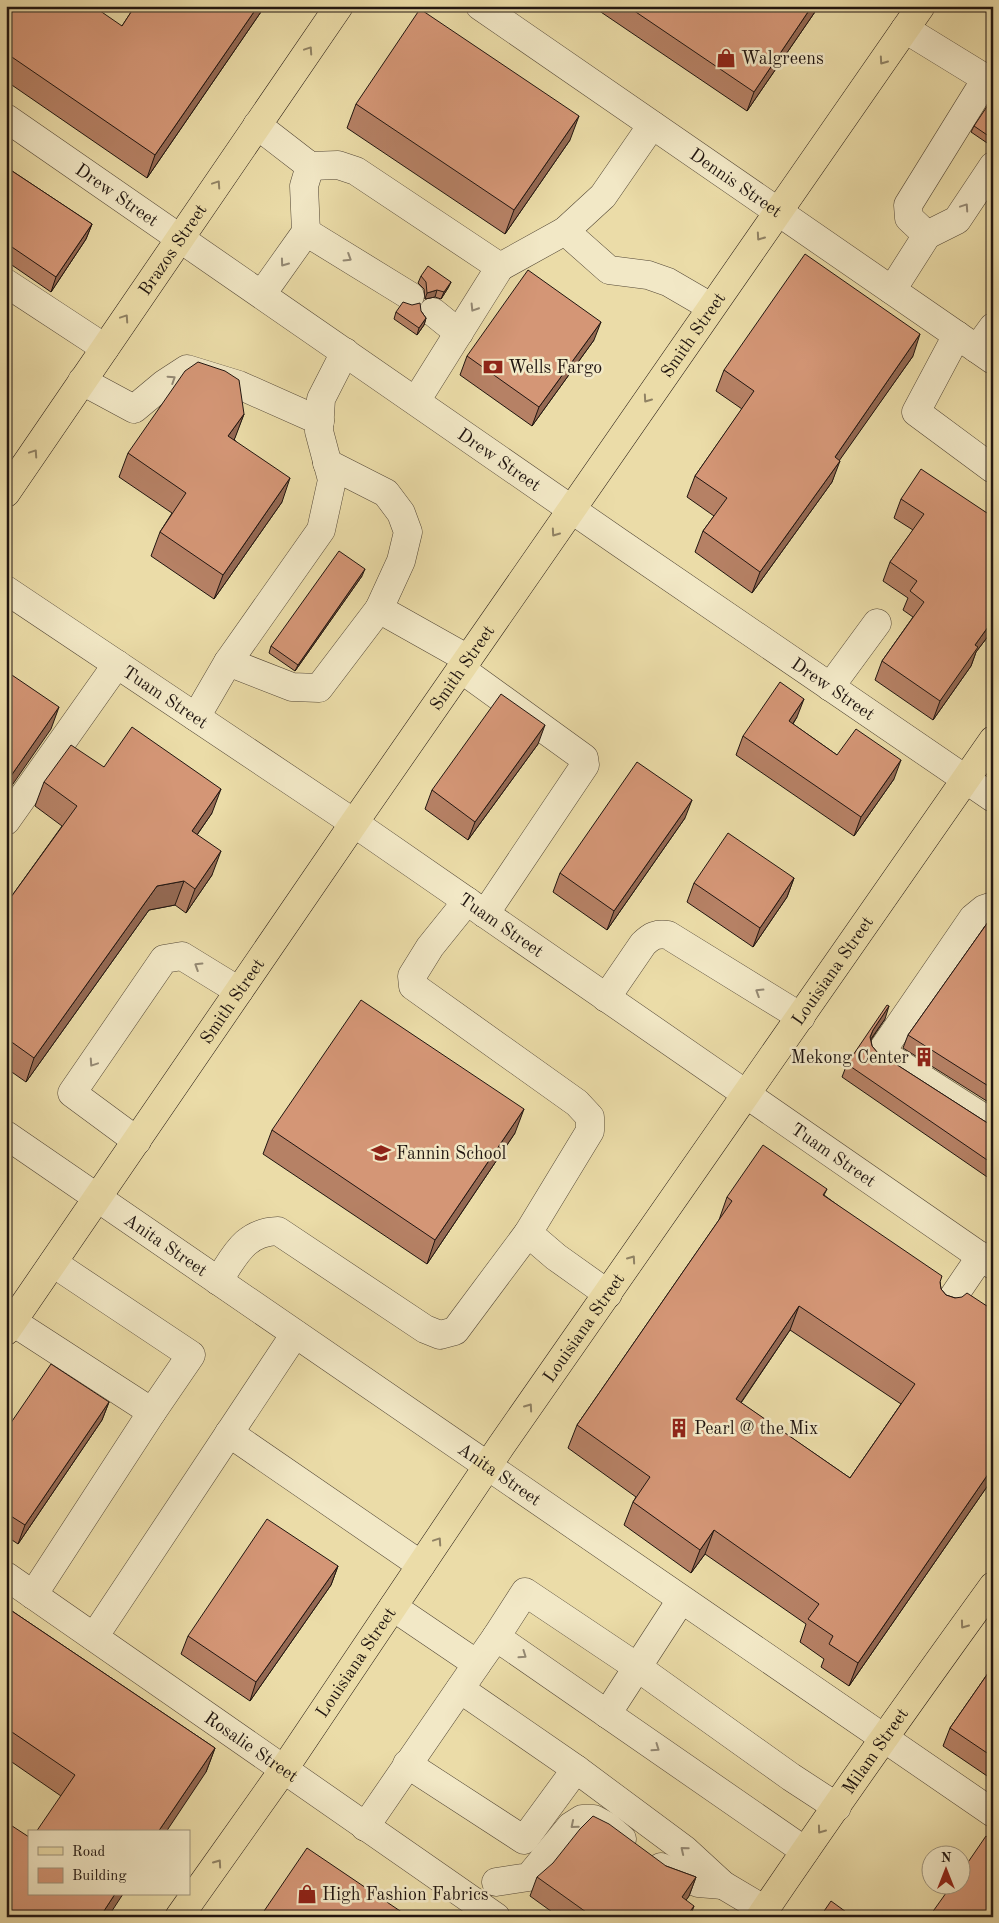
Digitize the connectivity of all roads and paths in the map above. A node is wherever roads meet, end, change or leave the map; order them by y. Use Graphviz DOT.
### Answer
graph roads {
  1 [pos="339,6"];
  2 [pos="921,6"];
  3 [pos="487,8"];
  4 [pos="905,29"];
  5 [pos="990,81"];
  6 [pos="6,118"];
  7 [pos="257,125"];
  8 [pos="652,125"];
  9 [pos="310,166"];
  10 [pos="993,166"];
  11 [pos="777,211"];
  12 [pos="565,231"];
  13 [pos="306,232"];
  14 [pos="927,235"];
  15 [pos="180,238"];
  16 [pos="500,267"];
  17 [pos="6,284"];
  18 [pos="892,290"];
  19 [pos="262,294"];
  20 [pos="410,296"];
  21 [pos="711,307"];
  22 [pos="433,312"];
  23 [pos="993,327"];
  24 [pos="459,333"];
  25 [pos="105,348"];
  26 [pos="976,348"];
  27 [pos="346,352"];
  28 [pos="82,382"];
  29 [pos="416,401"];
  30 [pos="320,421"];
  31 [pos="327,463"];
  32 [pos="993,469"];
  33 [pos="6,493"];
  34 [pos="571,509"];
  35 [pos="6,590"];
  36 [pos="379,609"];
  37 [pos="877,623"];
  38 [pos="228,662"];
  39 [pos="117,664"];
  40 [pos="464,664"];
  41 [pos="830,687"];
  42 [pos="196,717"];
  43 [pos="993,740"];
  44 [pos="965,779"];
  45 [pos="993,798"];
  46 [pos="6,821"];
  47 [pos="354,823"];
  48 [pos="993,906"];
  49 [pos="476,908"];
  50 [pos="239,991"];
  51 [pos="606,998"];
  52 [pos="801,1017"];
  53 [pos="746,1096"];
  54 [pos="993,1124"];
  55 [pos="6,1135"];
  56 [pos="137,1141"];
  57 [pos="98,1199"];
  58 [pos="528,1233"];
  59 [pos="980,1256"];
  60 [pos="53,1263"];
  61 [pos="218,1281"];
  62 [pos="608,1294"];
  63 [pos="941,1301"];
  64 [pos="10,1326"];
  65 [pos="296,1334"];
  66 [pos="152,1412"];
  67 [pos="229,1433"];
  68 [pos="488,1466"];
  69 [pos="421,1565"];
  70 [pos="6,1576"];
  71 [pos="993,1586"];
  72 [pos="33,1595"];
  73 [pos="681,1600"];
  74 [pos="393,1607"];
  75 [pos="94,1637"];
  76 [pos="496,1637"];
  77 [pos="477,1664"];
  78 [pos="637,1667"];
  79 [pos="460,1689"];
  80 [pos="607,1714"];
  81 [pos="883,1738"];
  82 [pos="407,1764"];
  83 [pos="576,1768"];
  84 [pos="284,1769"];
  85 [pos="837,1808"];
  86 [pos="993,1813"];
  87 [pos="365,1827"];
  88 [pos="524,1840"];
  89 [pos="805,1851"];
  90 [pos="496,1882"];
  91 [pos="723,1885"];
  92 [pos="488,1911"];
  93 [pos="763,1913"];
  94 [pos="179,1917"];
  7 -- 1 [label="main road, Brazos Street, one-way"];
  2 -- 4 [label="main road, Smith Street"];
  3 -- 8 [label="street, Dennis Street"];
  4 -- 5 [label="street"];
  4 -- 11 [label="main road, Smith Street, one-way"];
  5 -- 14 [label="street"];
  6 -- 15 [label="street, Drew Street"];
  7 -- 9 [label="street"];
  15 -- 7 [label="main road, Brazos Street, one-way"];
  8 -- 11 [label="street, Dennis Street"];
  8 -- 12 [label="street"];
  9 -- 13 [label="street"];
  9 -- 16 [label="street"];
  14 -- 10 [label="street, one-way"];
  11 -- 18 [label="street, Dennis Street"];
  11 -- 21 [label="main road, Smith Street, one-way"];
  12 -- 16 [label="street"];
  12 -- 21 [label="street"];
  13 -- 19 [label="street, one-way"];
  13 -- 20 [label="street, one-way"];
  14 -- 18 [label="street"];
  15 -- 19 [label="street, Drew Street"];
  25 -- 15 [label="main road, Brazos Street, one-way"];
  16 -- 24 [label="street, one-way"];
  17 -- 25 [label="street"];
  18 -- 26 [label="street, Dennis Street"];
  19 -- 27 [label="street, Drew Street"];
  21 -- 34 [label="main road, Smith Street, one-way"];
  22 -- 24 [label="street"];
  23 -- 26 [label="street"];
  24 -- 29 [label="street"];
  25 -- 28 [label="main road, Brazos Street"];
  26 -- 32 [label="street"];
  27 -- 29 [label="street, Drew Street"];
  27 -- 30 [label="street"];
  28 -- 30 [label="street, one-way"];
  33 -- 28 [label="main road, Brazos Street, one-way"];
  29 -- 34 [label="street, Drew Street"];
  30 -- 31 [label="street"];
  31 -- 36 [label="street"];
  31 -- 38 [label="street"];
  34 -- 40 [label="main road, Smith Street, one-way"];
  34 -- 41 [label="street, Drew Street"];
  35 -- 39 [label="street, Tuam Street"];
  36 -- 38 [label="street"];
  36 -- 40 [label="street"];
  37 -- 41 [label="street"];
  38 -- 42 [label="street"];
  39 -- 42 [label="street, Tuam Street"];
  39 -- 46 [label="street"];
  40 -- 47 [label="main road, Smith Street"];
  40 -- 49 [label="street"];
  41 -- 44 [label="street, Drew Street"];
  42 -- 47 [label="street, Tuam Street"];
  43 -- 44 [label="main road, Louisiana Street"];
  44 -- 45 [label="street, Drew Street"];
  44 -- 52 [label="main road, Louisiana Street"];
  47 -- 49 [label="street, Tuam Street"];
  47 -- 50 [label="main road, Smith Street"];
  48 -- 54 [label="street"];
  49 -- 51 [label="street, Tuam Street"];
  49 -- 58 [label="street"];
  50 -- 56 [label="main road, Smith Street"];
  50 -- 56 [label="street, one-way"];
  52 -- 51 [label="street, one-way"];
  51 -- 53 [label="street, Tuam Street"];
  52 -- 53 [label="main road, Louisiana Street"];
  53 -- 59 [label="street, Tuam Street"];
  62 -- 53 [label="main road, Louisiana Street, one-way"];
  55 -- 57 [label="street, Anita Street"];
  56 -- 57 [label="main road, Smith Street"];
  57 -- 60 [label="main road, Smith Street"];
  57 -- 61 [label="street, Anita Street"];
  58 -- 61 [label="street"];
  58 -- 62 [label="street"];
  59 -- 63 [label="street"];
  60 -- 64 [label="main road, Smith Street"];
  60 -- 66 [label="street"];
  61 -- 65 [label="street, Anita Street"];
  68 -- 62 [label="main road, Louisiana Street, one-way"];
  64 -- 66 [label="street"];
  65 -- 67 [label="street"];
  65 -- 68 [label="street, Anita Street"];
  66 -- 72 [label="street"];
  67 -- 69 [label="street"];
  67 -- 75 [label="street"];
  69 -- 68 [label="main road, Louisiana Street, one-way"];
  68 -- 73 [label="street, Anita Street"];
  69 -- 74 [label="main road, Louisiana Street"];
  70 -- 72 [label="street, Rosalie Street"];
  71 -- 81 [label="main road, Milam Street, one-way"];
  72 -- 75 [label="street, Rosalie Street"];
  73 -- 78 [label="street"];
  73 -- 81 [label="street, Anita Street"];
  74 -- 77 [label="street"];
  74 -- 84 [label="main road, Louisiana Street"];
  75 -- 84 [label="street, Rosalie Street"];
  76 -- 77 [label="street"];
  76 -- 78 [label="street"];
  76 -- 80 [label="street, one-way"];
  77 -- 79 [label="street"];
  78 -- 80 [label="street"];
  78 -- 85 [label="street"];
  79 -- 82 [label="street"];
  79 -- 83 [label="street"];
  80 -- 89 [label="street, one-way"];
  81 -- 85 [label="main road, Milam Street"];
  81 -- 86 [label="street, Anita Street"];
  82 -- 87 [label="street"];
  82 -- 88 [label="street"];
  83 -- 88 [label="street"];
  91 -- 83 [label="street, one-way"];
  84 -- 87 [label="street, Rosalie Street"];
  94 -- 84 [label="main road, Louisiana Street, one-way"];
  85 -- 89 [label="main road, Milam Street, one-way"];
  87 -- 92 [label="street, Rosalie Street"];
  88 -- 90 [label="street"];
  89 -- 93 [label="main road, Milam Street"];
  91 -- 90 [label="street, one-way"];
  90 -- 92 [label="street"];
  91 -- 93 [label="street"];
}
